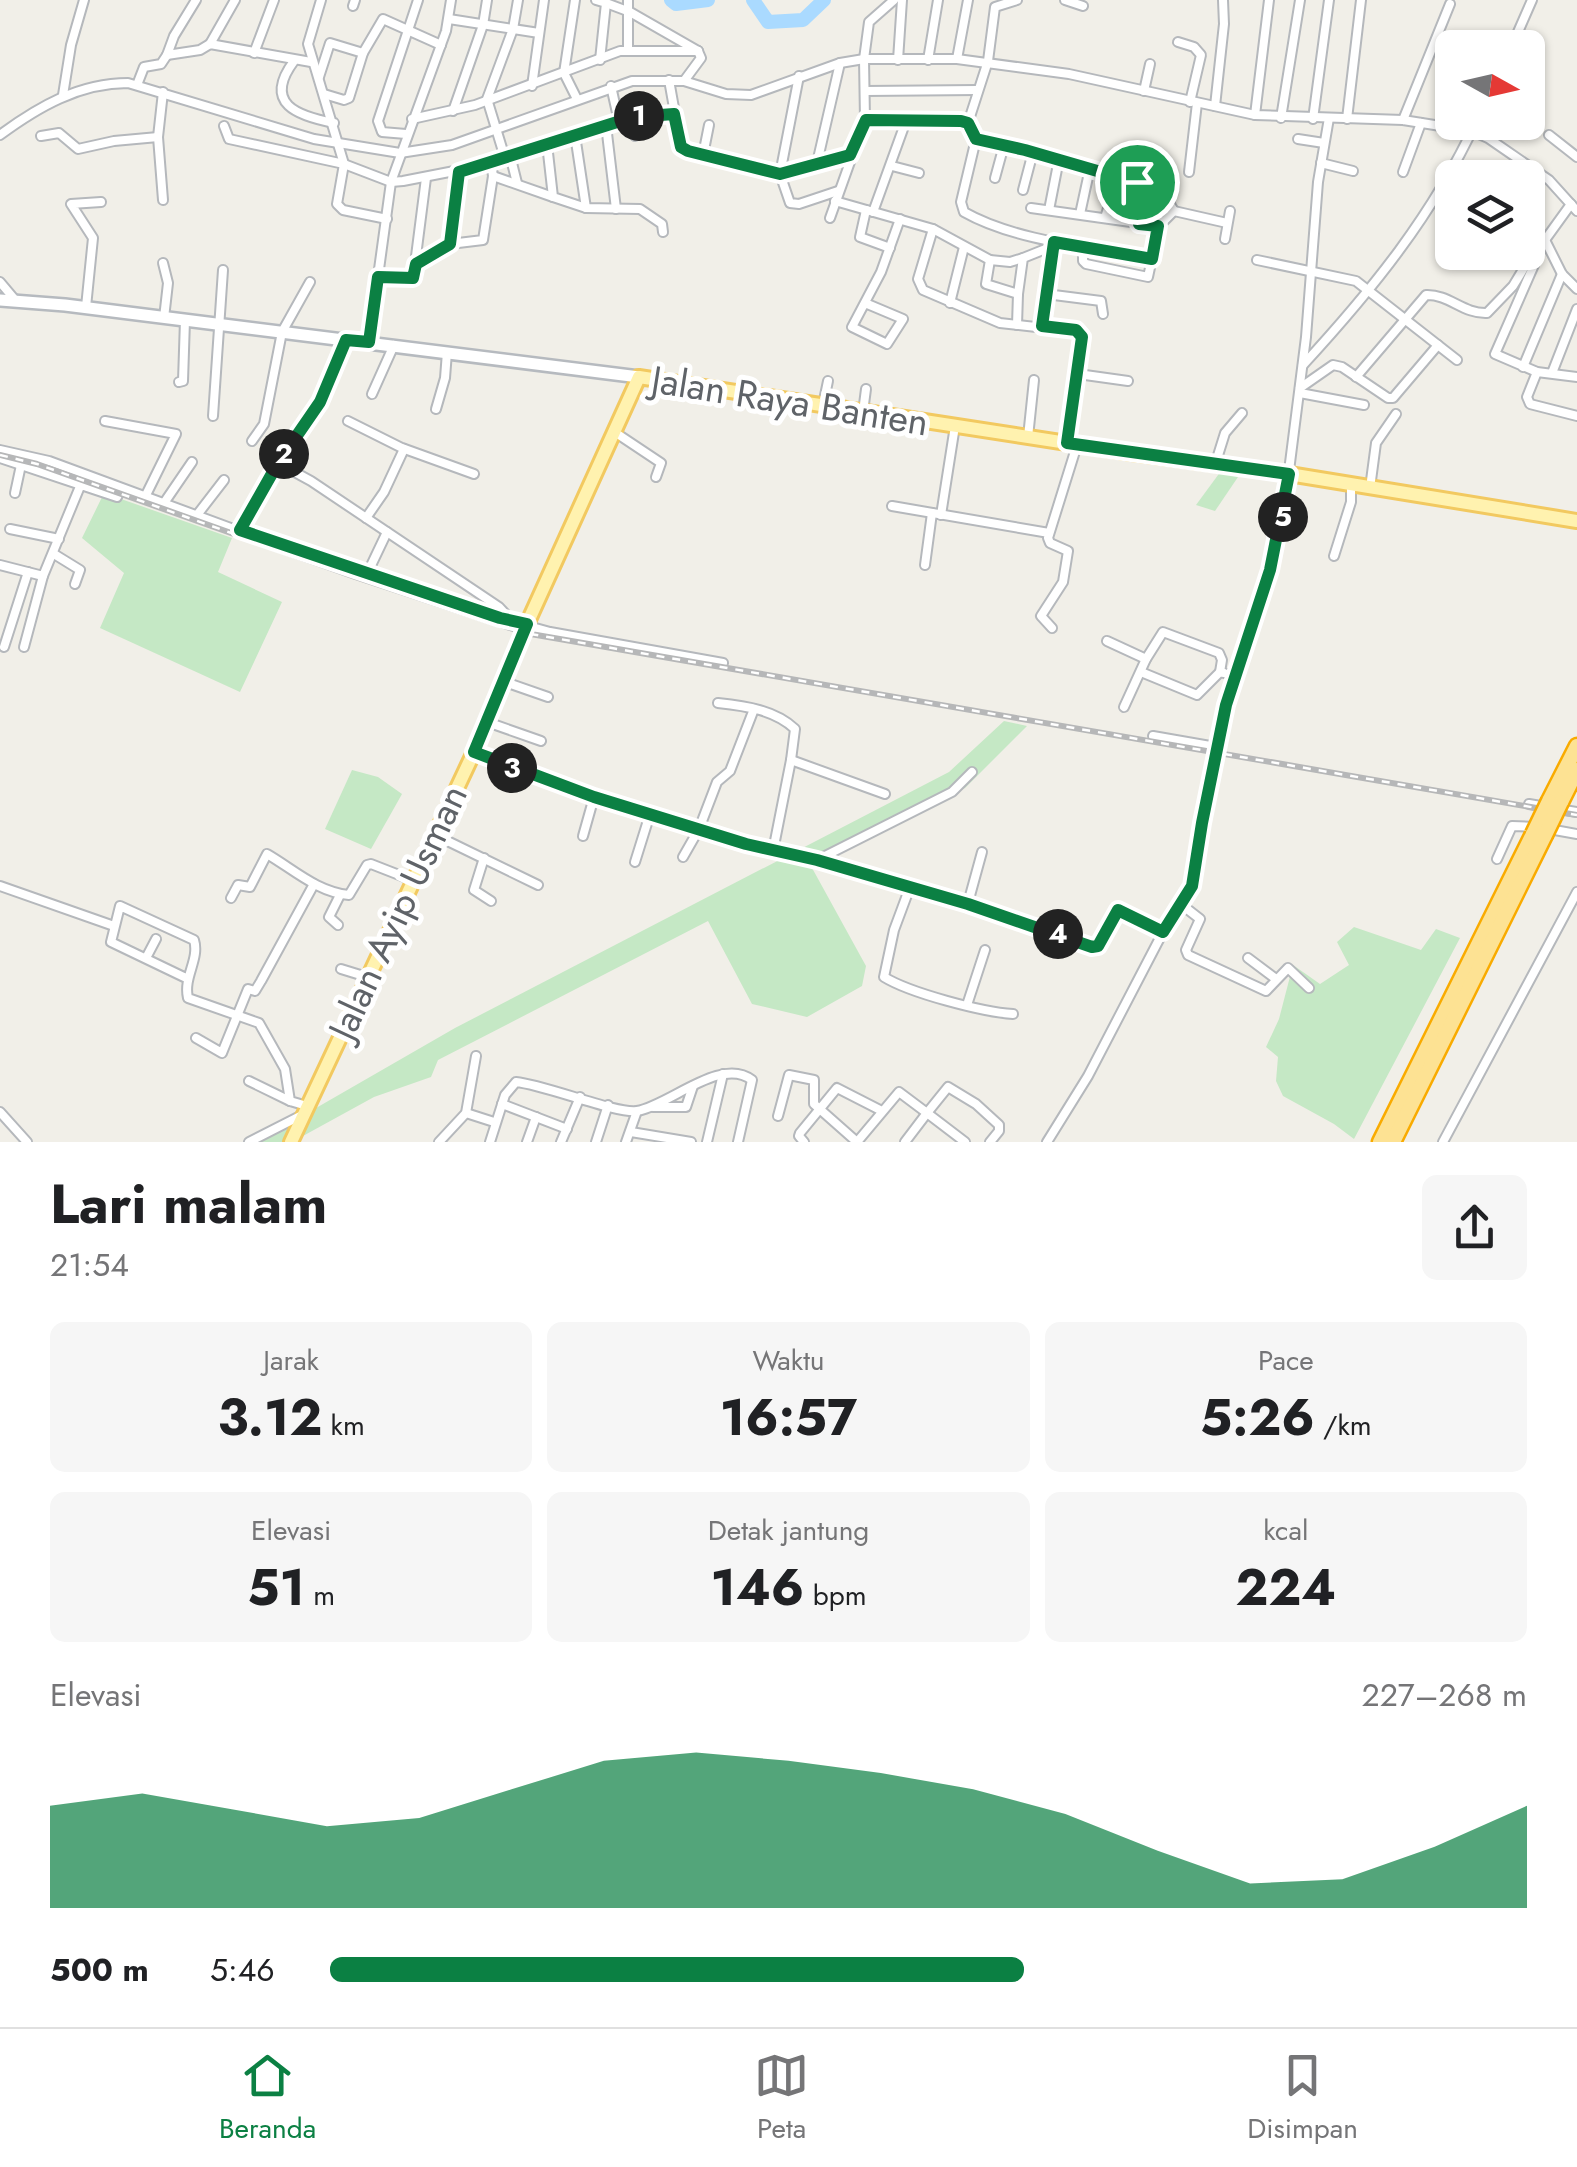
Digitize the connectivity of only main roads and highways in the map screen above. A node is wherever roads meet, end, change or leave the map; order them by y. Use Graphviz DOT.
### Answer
graph roads {
  1 [pos="0,300"];
  2 [pos="638,378"];
  3 [pos="1577,521"];
  4 [pos="1577,746"];
  5 [pos="1577,770"];
  6 [pos="1555,802"];
  7 [pos="1539,834"];
  8 [pos="291,1142"];
  9 [pos="1380,1142"];
  10 [pos="1393,1142"];
  1 -- 2 [label="main road, Jalan Raya Banten"];
  2 -- 3 [label="main road, Jalan Raya Banten"];
  2 -- 8 [label="main road, Jalan Ayip Usman"];
  4 -- 6 [label="highway"];
  5 -- 6 [label="highway"];
  6 -- 7 [label="highway, bridge"];
  7 -- 9 [label="highway"];
  7 -- 10 [label="highway"];
}
